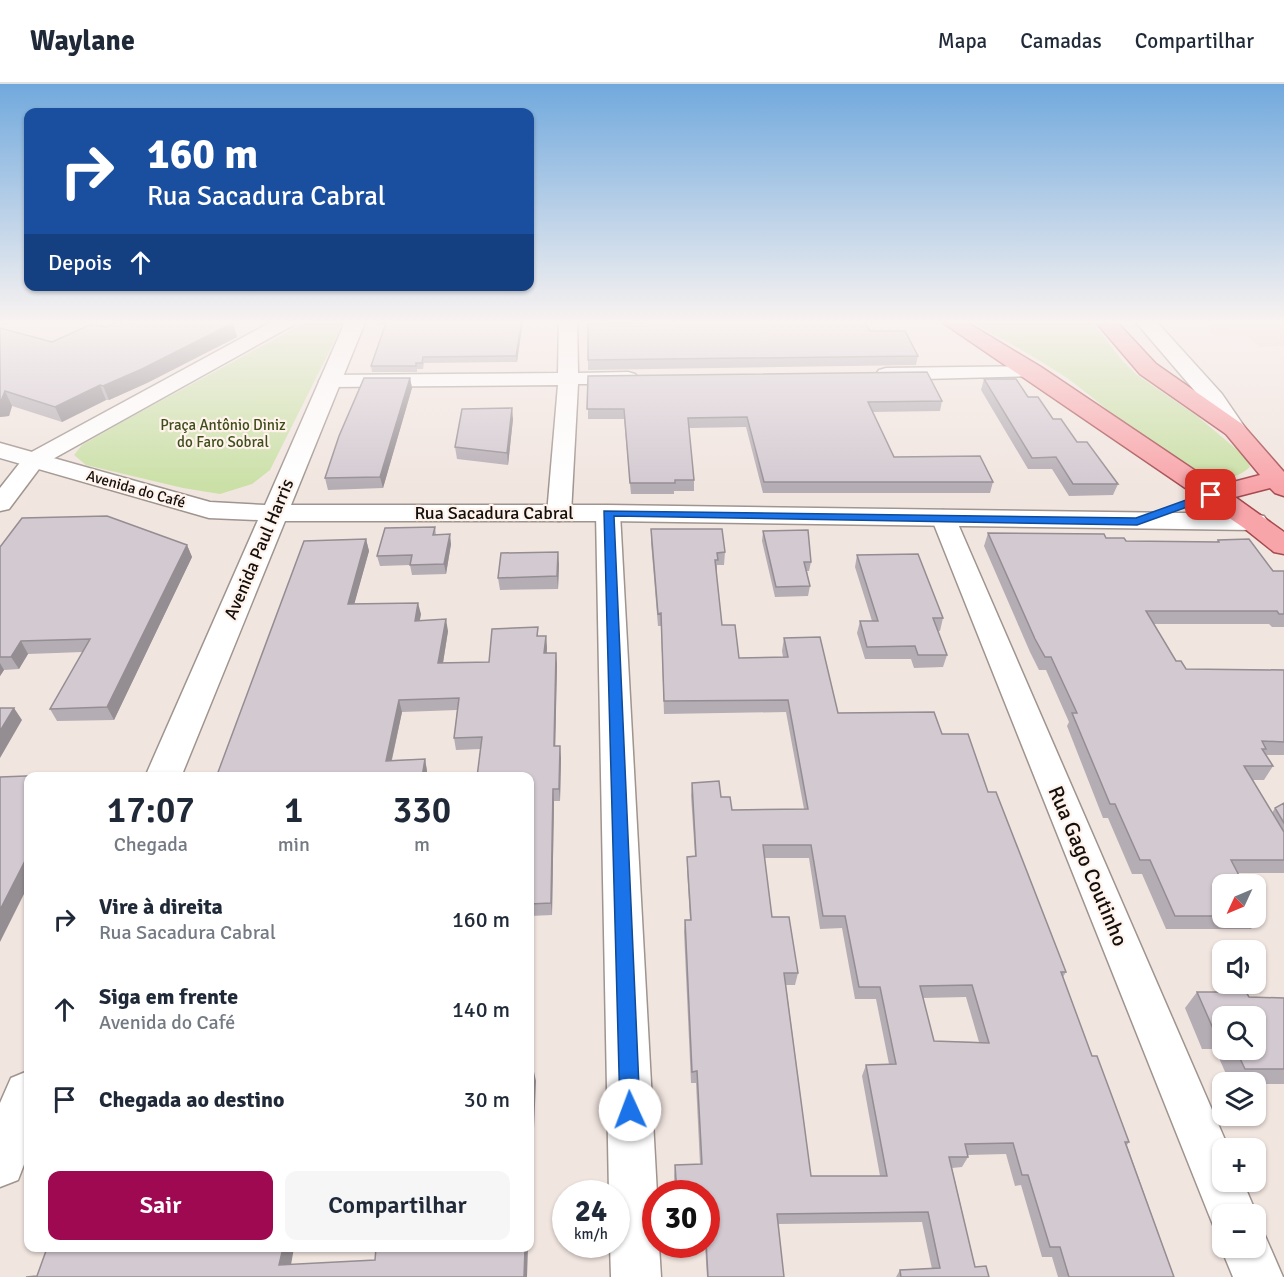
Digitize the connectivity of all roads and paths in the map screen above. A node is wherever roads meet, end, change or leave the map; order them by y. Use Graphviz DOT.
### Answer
graph roads {
  1 [pos="188,376"];
  2 [pos="331,376"];
  3 [pos="1038,376"];
  4 [pos="1158,376"];
  5 [pos="1193,376"];
  6 [pos="651,377"];
  7 [pos="568,378"];
  8 [pos="329,381"];
  9 [pos="1234,429"];
  10 [pos="0,450"];
  11 [pos="34,460"];
  12 [pos="1280,484"];
  13 [pos="1211,495"];
  14 [pos="0,504"];
  15 [pos="274,513"];
  16 [pos="608,513"];
  17 [pos="560,514"];
  18 [pos="943,517"];
  19 [pos="1137,521"];
  20 [pos="1273,533"];
  21 [pos="165,772"];
  22 [pos="24,1105"];
  23 [pos="0,1162"];
  24 [pos="1228,1204"];
  25 [pos="1250,1258"];
  26 [pos="636,1277"];
  27 [pos="1258,1277"];
  1 -- 11 [label="street"];
  2 -- 8 [label="street, Avenida Paul Harris"];
  3 -- 13 [label="main road"];
  4 -- 9 [label="main road"];
  5 -- 9 [label="street"];
  6 -- 7 [label="street"];
  7 -- 8 [label="street"];
  7 -- 17 [label="street"];
  8 -- 15 [label="street, Avenida Paul Harris"];
  9 -- 12 [label="main road"];
  10 -- 11 [label="street, Avenida do Café"];
  11 -- 14 [label="street"];
  11 -- 15 [label="street, Avenida do Café"];
  12 -- 13 [label="main road"];
  13 -- 19 [label="street"];
  13 -- 20 [label="main road"];
  15 -- 17 [label="street, Rua Sacadura Cabral"];
  15 -- 21 [label="street, Avenida Paul Harris"];
  16 -- 17 [label="street, Rua Sacadura Cabral"];
  16 -- 18 [label="street, Rua Sacadura Cabral"];
  16 -- 26 [label="street"];
  18 -- 19 [label="street, Rua Sacadura Cabral"];
  18 -- 24 [label="street, Rua Gago Coutinho"];
  19 -- 20 [label="street, Rua Sacadura Cabral"];
  22 -- 23 [label="street"];
  25 -- 27 [label="street"];
}
